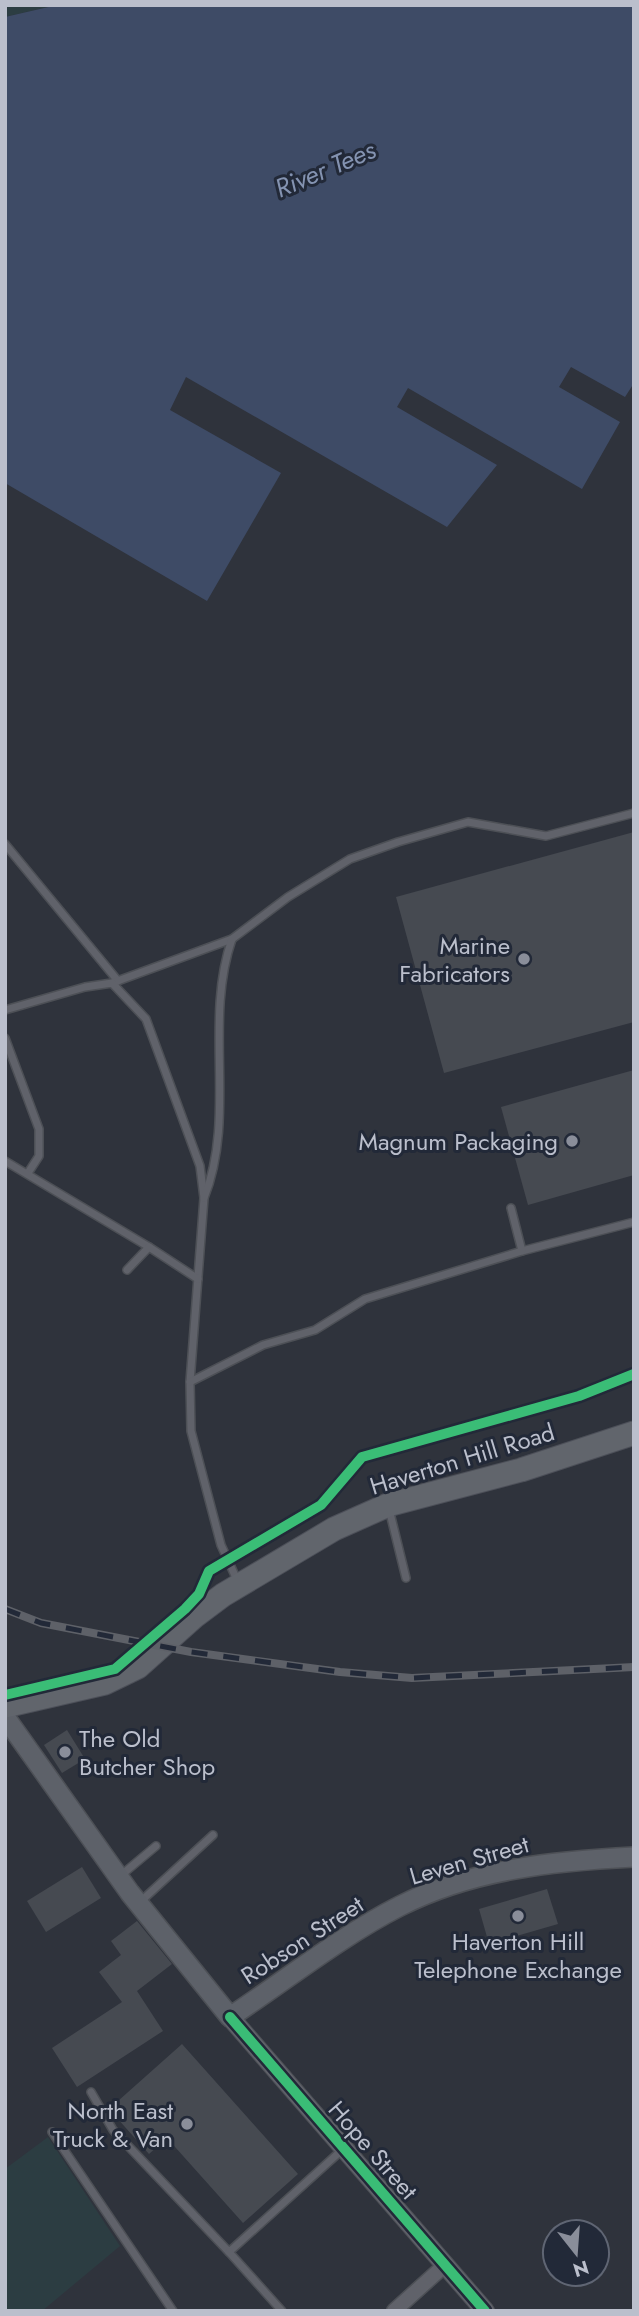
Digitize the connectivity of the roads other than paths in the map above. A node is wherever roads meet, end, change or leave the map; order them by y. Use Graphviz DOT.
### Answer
graph roads {
  1 [pos="634,813"];
  2 [pos="5,844"];
  3 [pos="232,939"];
  4 [pos="115,982"];
  5 [pos="5,1010"];
  6 [pos="5,1038"];
  7 [pos="5,1161"];
  8 [pos="28,1173"];
  9 [pos="204,1198"];
  10 [pos="511,1208"];
  11 [pos="634,1222"];
  12 [pos="149,1248"];
  13 [pos="522,1251"];
  14 [pos="127,1270"];
  15 [pos="198,1279"];
  16 [pos="190,1382"];
  17 [pos="634,1433"];
  18 [pos="388,1505"];
  19 [pos="406,1578"];
  20 [pos="239,1586"];
  21 [pos="5,1706"];
  22 [pos="5,1717"];
  23 [pos="213,1835"];
  24 [pos="156,1846"];
  25 [pos="634,1857"];
  26 [pos="119,1877"];
  27 [pos="138,1903"];
  28 [pos="401,1905"];
  29 [pos="230,2017"];
  30 [pos="91,2092"];
  31 [pos="52,2132"];
  32 [pos="343,2148"];
  33 [pos="229,2252"];
  34 [pos="445,2265"];
  35 [pos="173,2311"];
  36 [pos="282,2311"];
  37 [pos="394,2311"];
  38 [pos="485,2311"];
  1 -- 3 [label="lane"];
  2 -- 4 [label="lane"];
  3 -- 4 [label="lane"];
  3 -- 9 [label="lane"];
  4 -- 5 [label="lane"];
  4 -- 9 [label="lane"];
  6 -- 8 [label="lane"];
  7 -- 8 [label="lane"];
  8 -- 12 [label="lane"];
  9 -- 15 [label="lane"];
  10 -- 13 [label="lane"];
  11 -- 13 [label="lane"];
  12 -- 14 [label="lane"];
  12 -- 15 [label="lane"];
  13 -- 16 [label="lane"];
  15 -- 16 [label="lane"];
  16 -- 20 [label="lane"];
  17 -- 18 [label="main road, Haverton Hill Road"];
  18 -- 19 [label="lane"];
  18 -- 20 [label="main road, Haverton Hill Road"];
  20 -- 21 [label="main road, Haverton Hill Road"];
  22 -- 26 [label="main road, Hope Street"];
  23 -- 27 [label="lane"];
  24 -- 26 [label="lane"];
  25 -- 28 [label="main road, Leven Street"];
  26 -- 27 [label="main road, Hope Street"];
  27 -- 29 [label="main road, Hope Street"];
  28 -- 29 [label="main road, Robson Street"];
  29 -- 32 [label="street, Hope Street"];
  30 -- 33 [label="lane"];
  31 -- 35 [label="lane"];
  32 -- 33 [label="lane"];
  32 -- 34 [label="street, Hope Street"];
  33 -- 36 [label="lane"];
  34 -- 37 [label="street"];
  34 -- 38 [label="street, Hope Street"];
}
